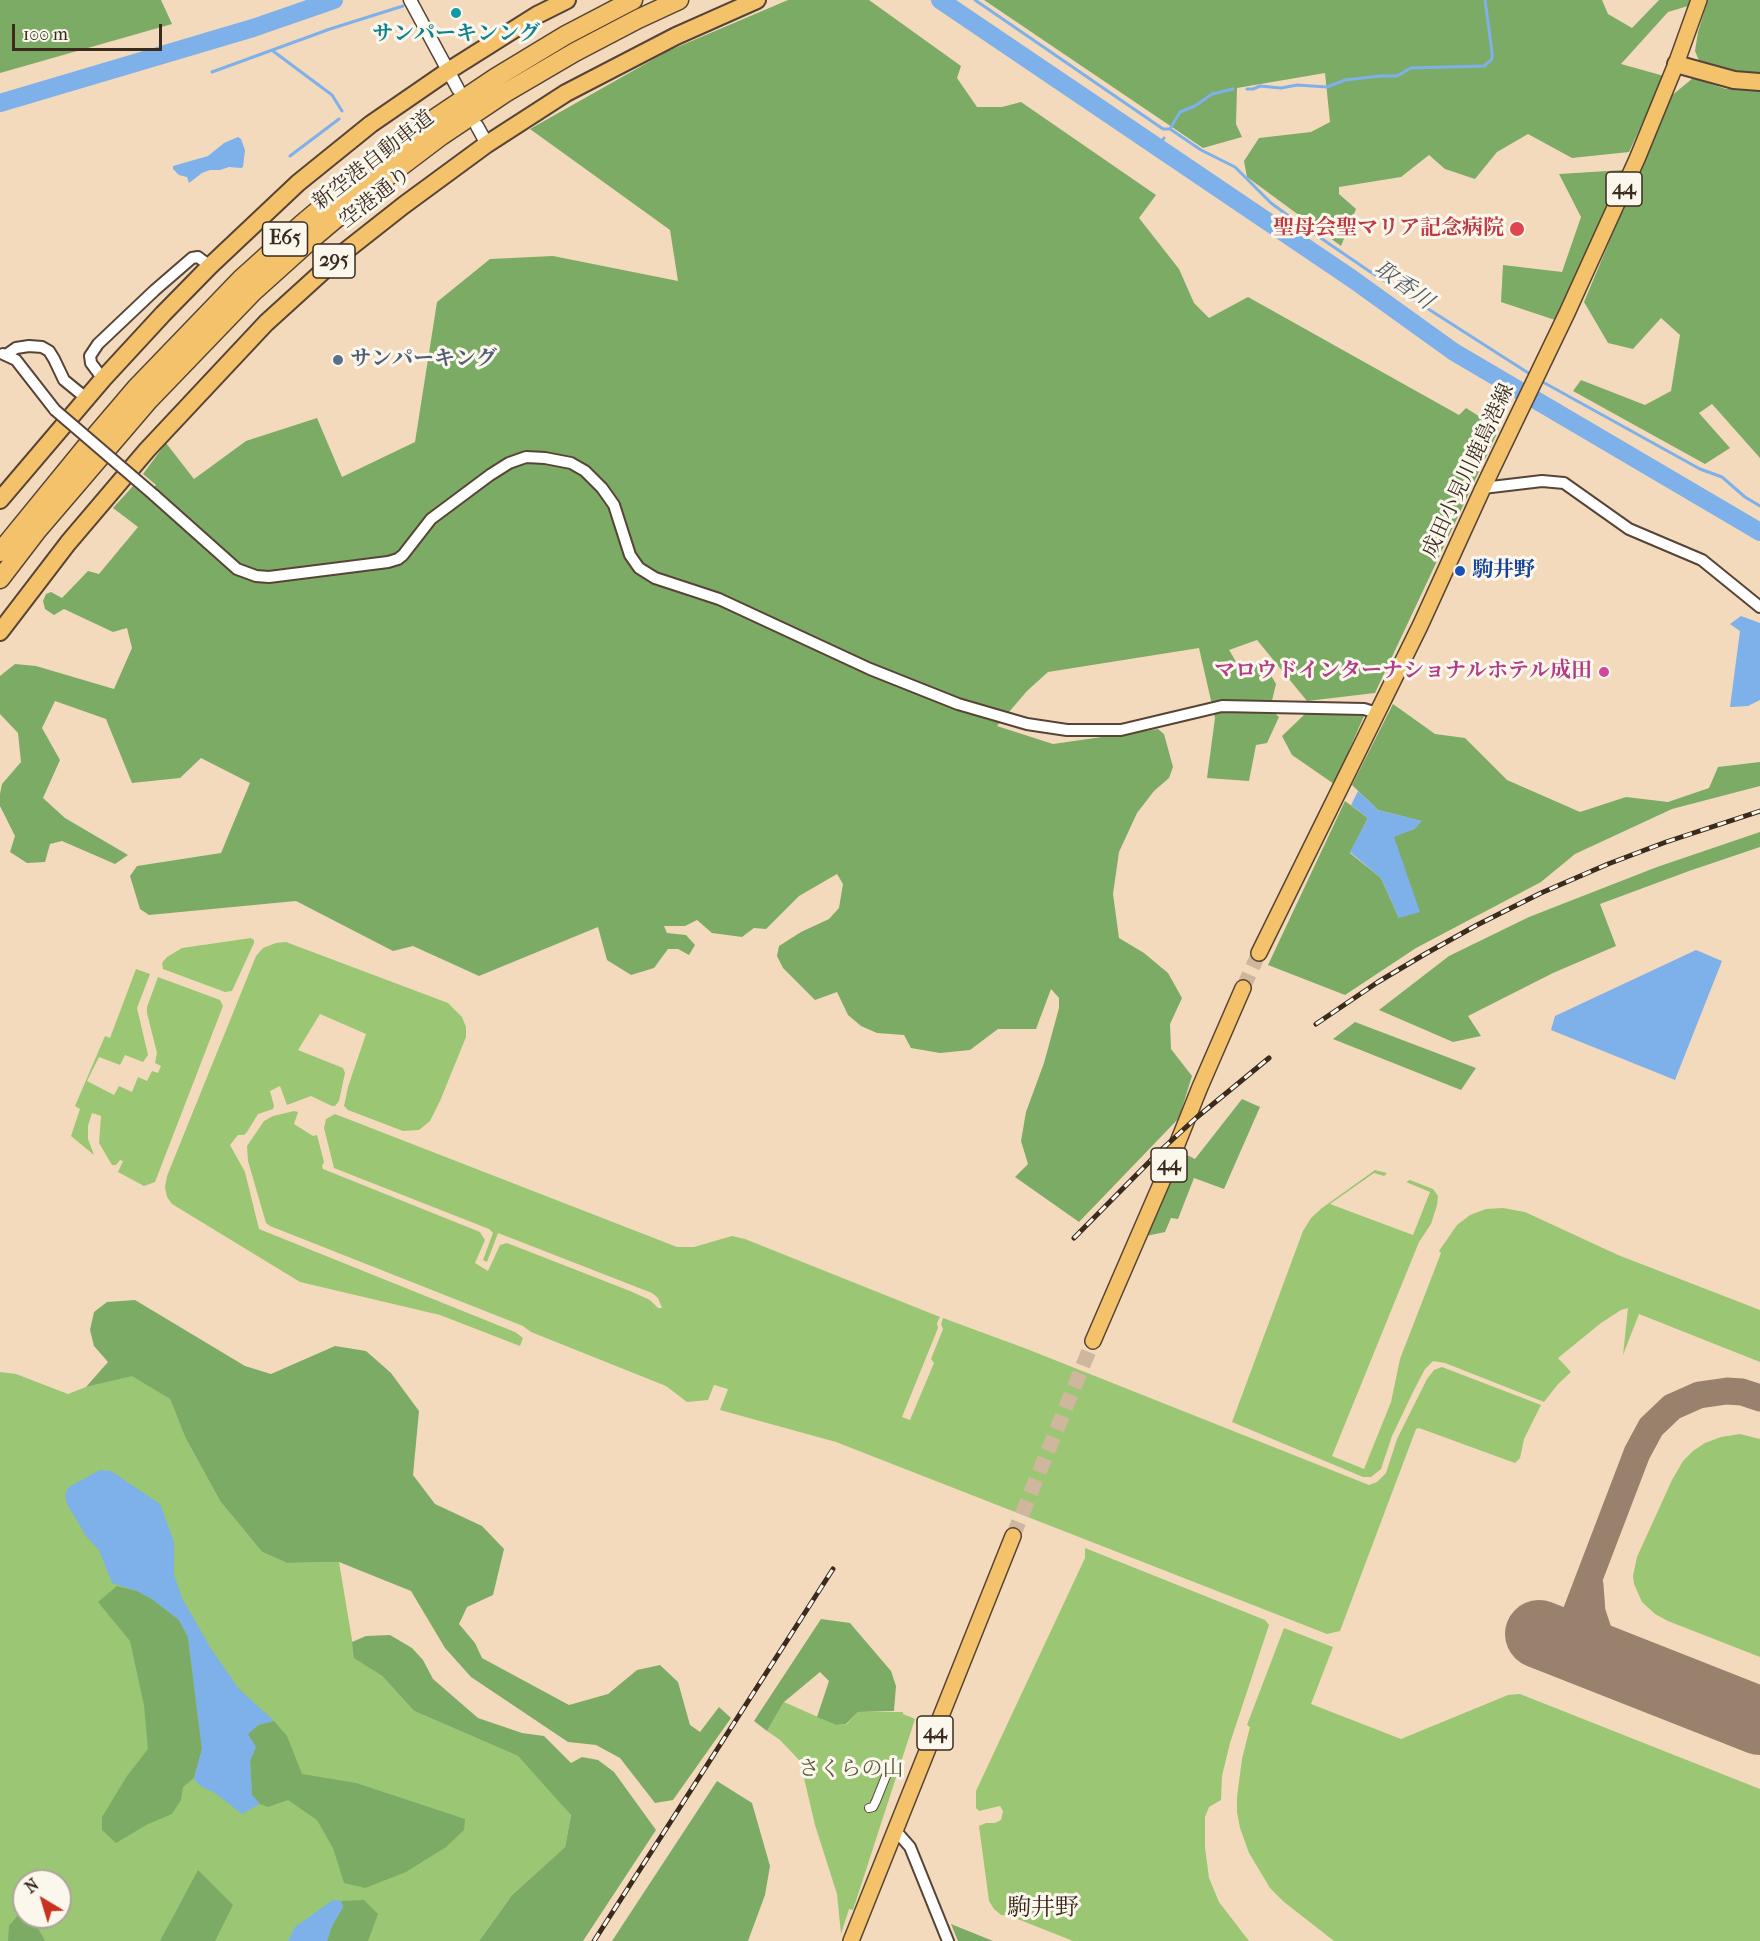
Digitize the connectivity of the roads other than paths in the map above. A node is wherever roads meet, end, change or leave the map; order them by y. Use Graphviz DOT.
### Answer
graph roads {
  1 [pos="410,0"];
  2 [pos="567,0"];
  3 [pos="633,0"];
  4 [pos="679,0"];
  5 [pos="757,0"];
  6 [pos="1699,0"];
  7 [pos="1676,64"];
  8 [pos="448,71"];
  9 [pos="1760,82"];
  10 [pos="458,88"];
  11 [pos="477,126"];
  12 [pos="487,144"];
  13 [pos="210,266"];
  14 [pos="147,298"];
  15 [pos="163,314"];
  16 [pos="3,354"];
  17 [pos="102,379"];
  18 [pos="86,398"];
  19 [pos="1483,488"];
  20 [pos="0,500"];
  21 [pos="0,552"];
  22 [pos="0,579"];
  23 [pos="1760,607"];
  24 [pos="0,632"];
  25 [pos="1377,713"];
  26 [pos="1258,953"];
  27 [pos="1244,988"];
  28 [pos="1093,1341"];
  29 [pos="1013,1536"];
  30 [pos="890,1766"];
  31 [pos="869,1808"];
  32 [pos="896,1831"];
  33 [pos="851,1941"];
  34 [pos="948,1941"];
  1 -- 8 [label="street"];
  2 -- 8 [label="highway"];
  3 -- 21 [label="highway, 新空港自動車道 / E65"];
  4 -- 22 [label="highway, 新空港自動車道 / E65"];
  5 -- 12 [label="highway, 空港通り / 295"];
  6 -- 7 [label="main road, 成田小見川鹿島港線 / 44"];
  7 -- 9 [label="highway"];
  7 -- 19 [label="main road, 成田小見川鹿島港線 / 44"];
  8 -- 10 [label="street"];
  8 -- 13 [label="highway"];
  11 -- 12 [label="street"];
  12 -- 24 [label="highway, 空港通り / 295"];
  13 -- 14 [label="street"];
  13 -- 15 [label="highway"];
  14 -- 15 [label="street"];
  14 -- 17 [label="street"];
  15 -- 17 [label="highway"];
  16 -- 18 [label="street"];
  16 -- 25 [label="street, bridge"];
  17 -- 18 [label="highway"];
  18 -- 20 [label="highway"];
  19 -- 23 [label="street"];
  19 -- 25 [label="main road, 成田小見川鹿島港線 / 44"];
  25 -- 26 [label="main road, 成田小見川鹿島港線 / 44"];
  27 -- 28 [label="main road, 44"];
  29 -- 32 [label="main road, 44"];
  30 -- 31 [label="street"];
  32 -- 33 [label="main road, 44"];
  32 -- 34 [label="street"];
}
